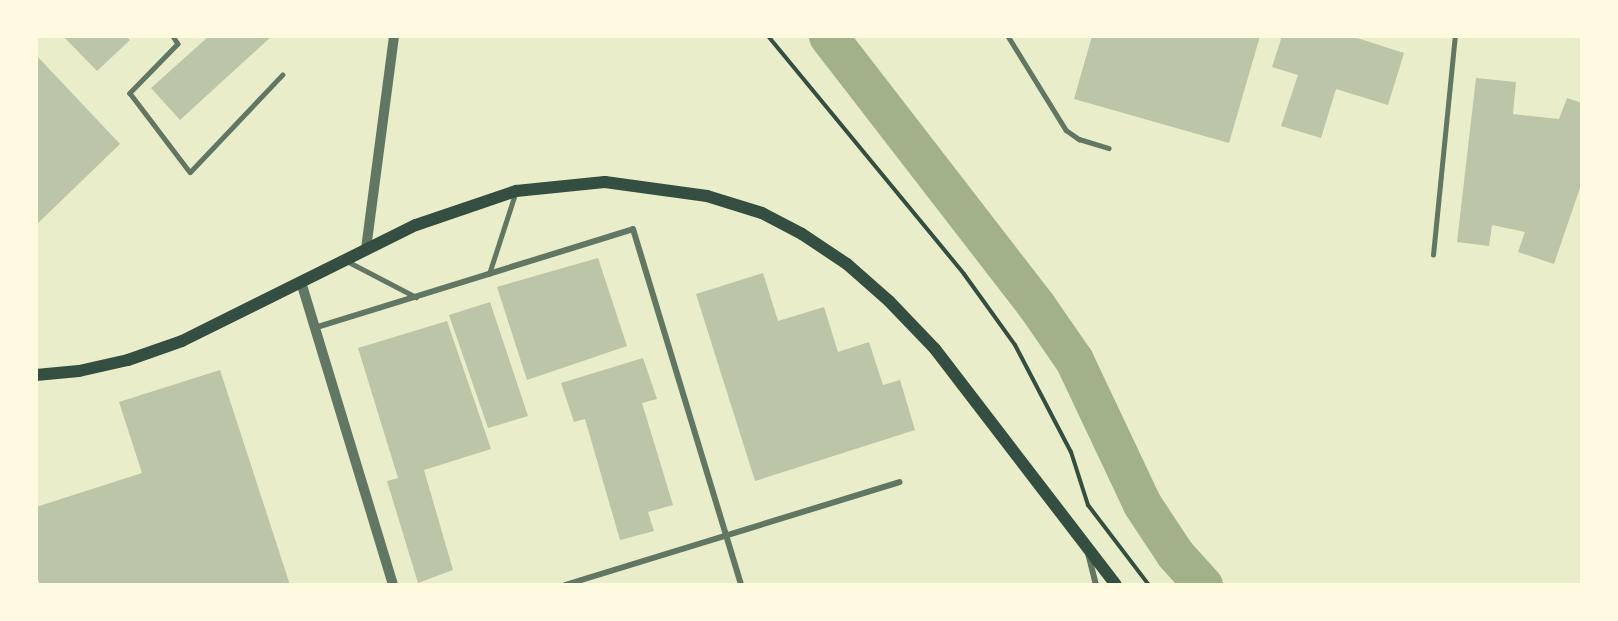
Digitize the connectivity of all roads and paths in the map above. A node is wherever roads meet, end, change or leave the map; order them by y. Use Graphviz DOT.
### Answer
graph roads {
  1 [pos="173,36"];
  2 [pos="394,36"];
  3 [pos="768,36"];
  4 [pos="1008,36"];
  5 [pos="1455,36"];
  6 [pos="282,75"];
  7 [pos="1109,148"];
  8 [pos="516,190"];
  9 [pos="366,249"];
  10 [pos="1433,255"];
  11 [pos="344,260"];
  12 [pos="489,274"];
  13 [pos="300,282"];
  14 [pos="416,297"];
  15 [pos="314,328"];
  16 [pos="36,375"];
  17 [pos="900,482"];
  18 [pos="726,536"];
  19 [pos="1086,547"];
  20 [pos="393,585"];
  21 [pos="565,585"];
  22 [pos="741,585"];
  23 [pos="1096,585"];
  24 [pos="1116,585"];
  25 [pos="1149,585"];
  1 -- 6 [label="lane"];
  2 -- 9 [label="street"];
  3 -- 25 [label="path"];
  4 -- 7 [label="lane"];
  5 -- 10 [label="lane"];
  8 -- 9 [label="main road"];
  8 -- 12 [label="lane"];
  8 -- 19 [label="main road"];
  9 -- 11 [label="main road"];
  11 -- 13 [label="main road"];
  11 -- 14 [label="lane"];
  12 -- 14 [label="street"];
  12 -- 18 [label="street"];
  13 -- 15 [label="street"];
  13 -- 16 [label="main road"];
  14 -- 15 [label="street"];
  15 -- 20 [label="street"];
  17 -- 18 [label="street"];
  18 -- 21 [label="street"];
  18 -- 22 [label="street"];
  19 -- 23 [label="street"];
  19 -- 24 [label="main road"];
}
